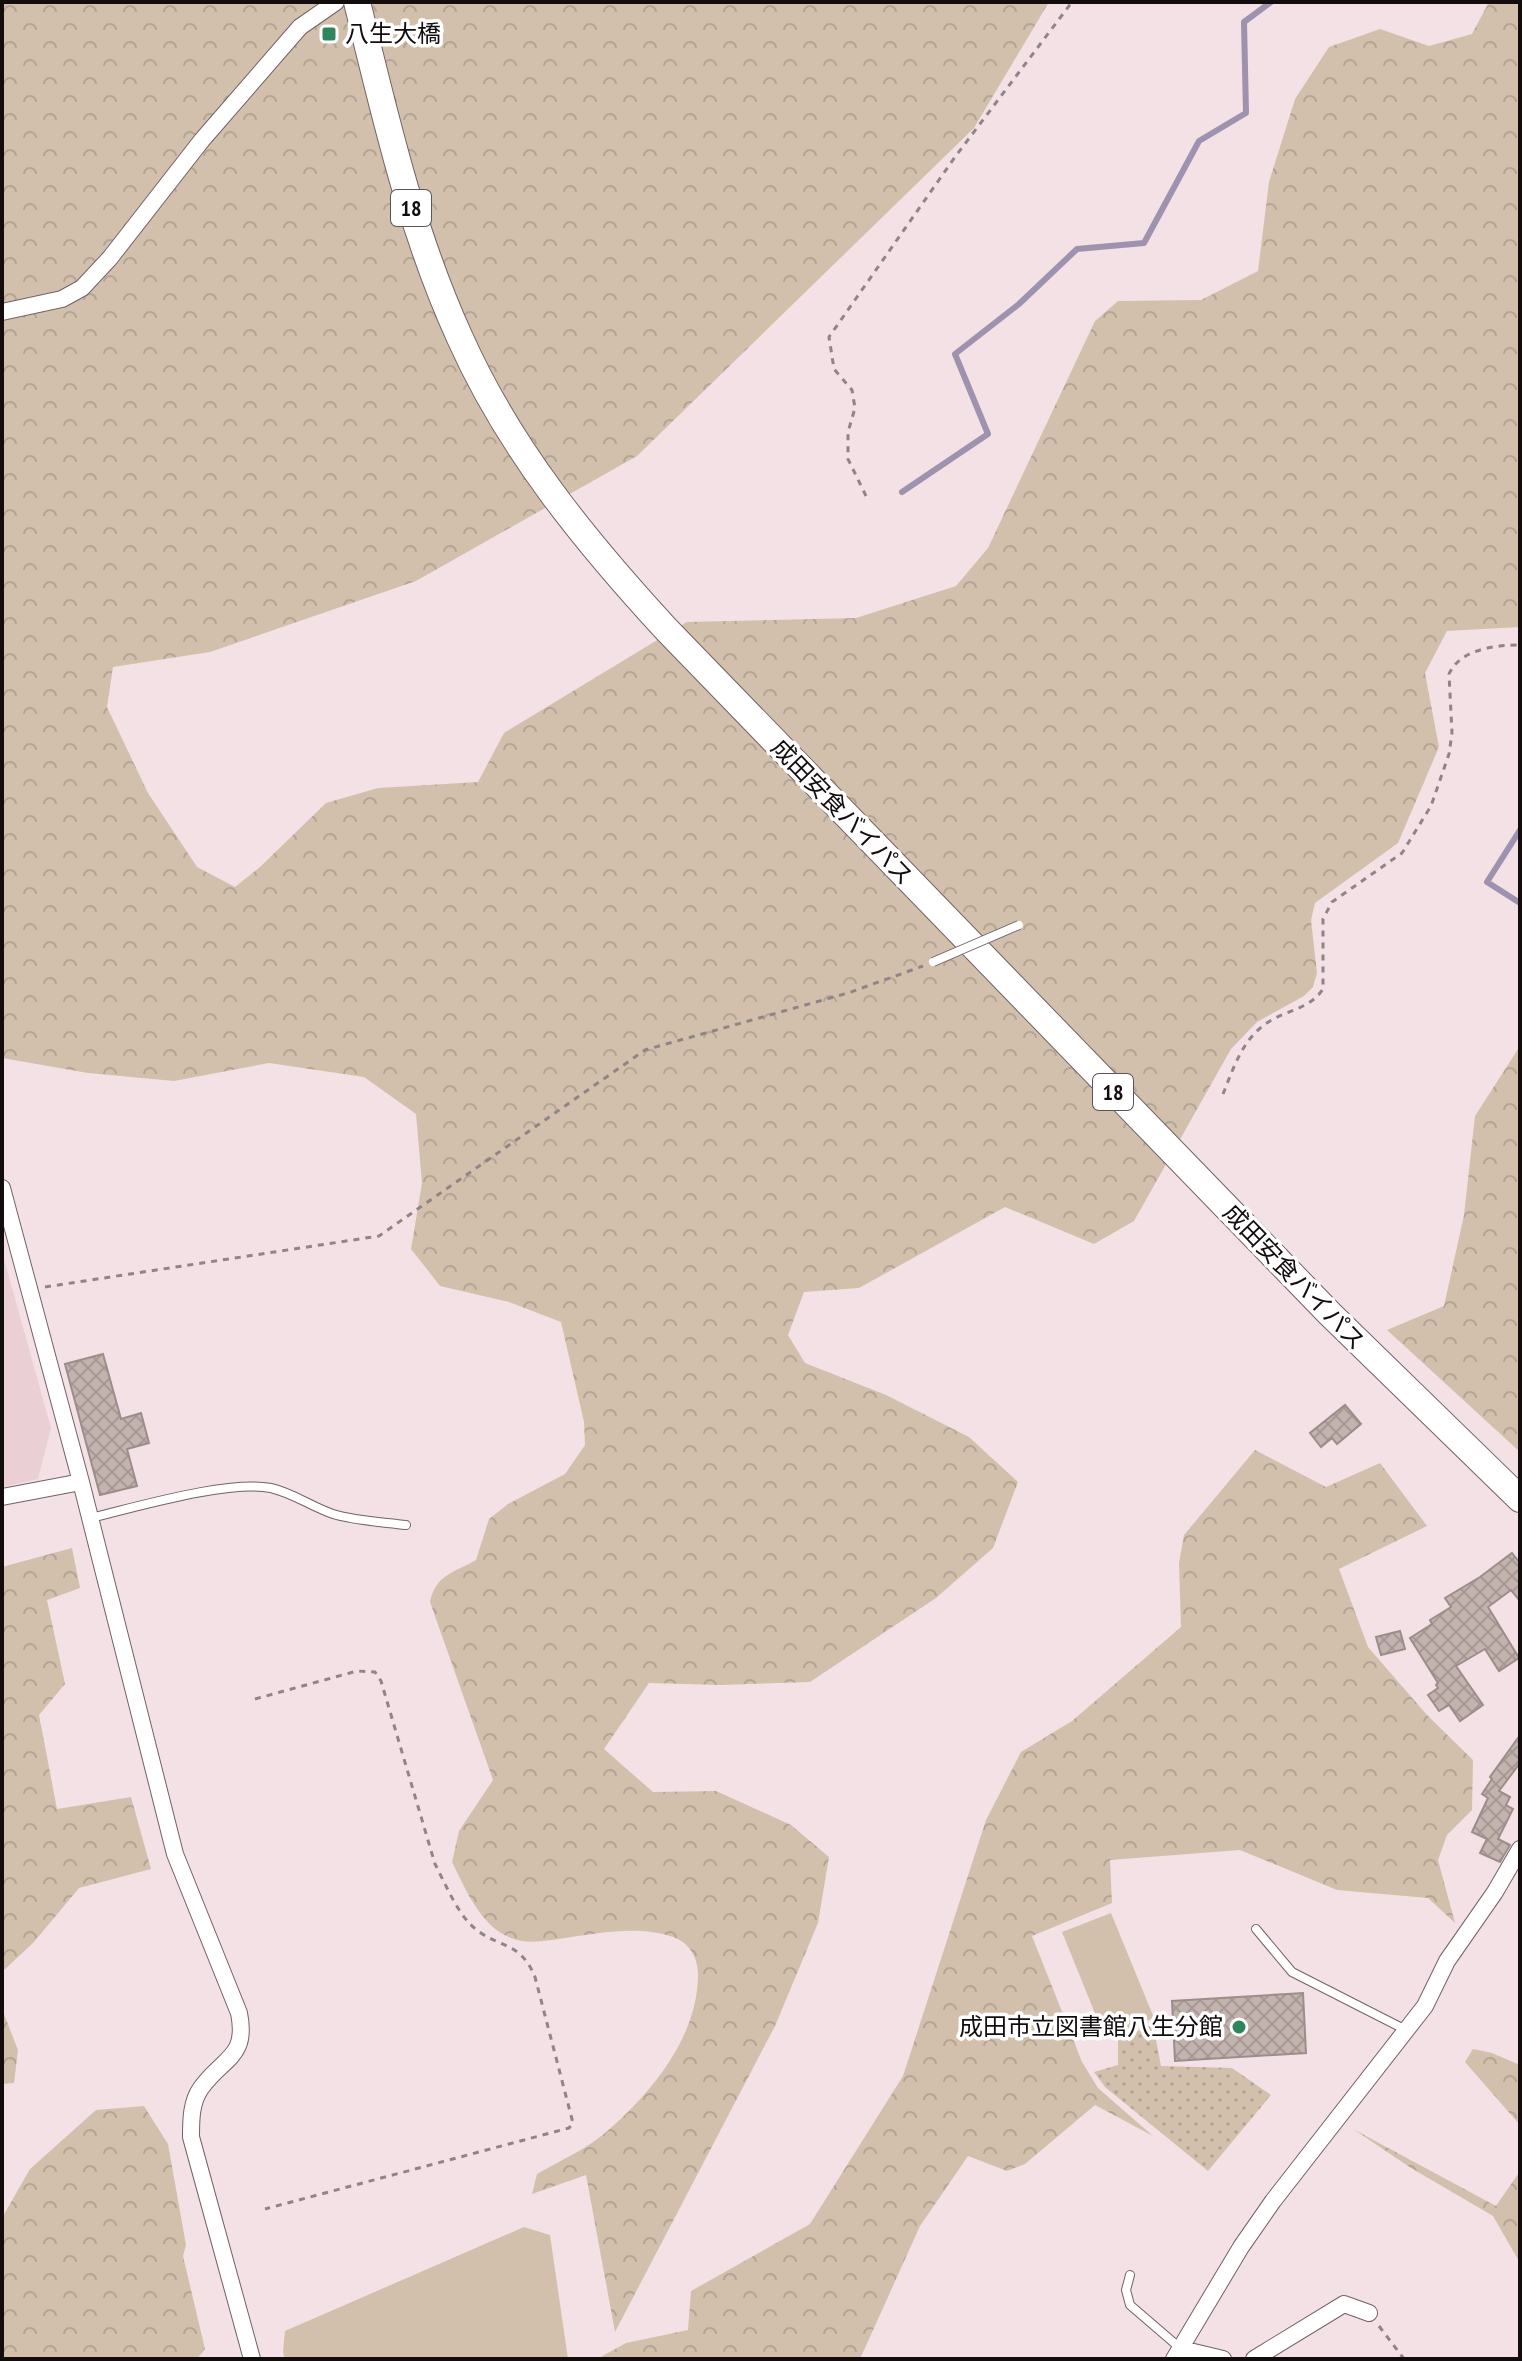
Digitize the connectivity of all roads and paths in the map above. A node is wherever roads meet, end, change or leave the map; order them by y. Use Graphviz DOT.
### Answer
graph roads {
  1 [pos="336,2"];
  2 [pos="357,2"];
  3 [pos="1072,2"];
  4 [pos="2,312"];
  5 [pos="866,496"];
  6 [pos="1520,645"];
  7 [pos="1019,925"];
  8 [pos="933,962"];
  9 [pos="1223,1094"];
  10 [pos="2,1188"];
  11 [pos="29,1289"];
  12 [pos="81,1482"];
  13 [pos="2,1497"];
  14 [pos="1520,1499"];
  15 [pos="90,1518"];
  16 [pos="406,1525"];
  17 [pos="255,1699"];
  18 [pos="1520,1849"];
  19 [pos="1256,1929"];
  20 [pos="1406,2030"];
  21 [pos="265,2209"];
  22 [pos="1130,2275"];
  23 [pos="1369,2313"];
  24 [pos="1177,2354"];
  25 [pos="252,2359"];
  26 [pos="1223,2359"];
  27 [pos="1254,2359"];
  28 [pos="1404,2359"];
  1 -- 4 [label="street"];
  2 -- 14 [label="main road, 成田安食バイパス / 18"];
  3 -- 5 [label="path"];
  6 -- 9 [label="path"];
  7 -- 8 [label="lane, bridge"];
  8 -- 11 [label="path"];
  10 -- 11 [label="street"];
  11 -- 12 [label="street"];
  12 -- 13 [label="street"];
  12 -- 15 [label="street"];
  15 -- 16 [label="lane"];
  15 -- 25 [label="street"];
  17 -- 21 [label="path"];
  18 -- 20 [label="street"];
  19 -- 20 [label="lane"];
  20 -- 24 [label="street"];
  22 -- 24 [label="lane"];
  23 -- 27 [label="street"];
  23 -- 28 [label="path"];
  24 -- 26 [label="street"];
}
